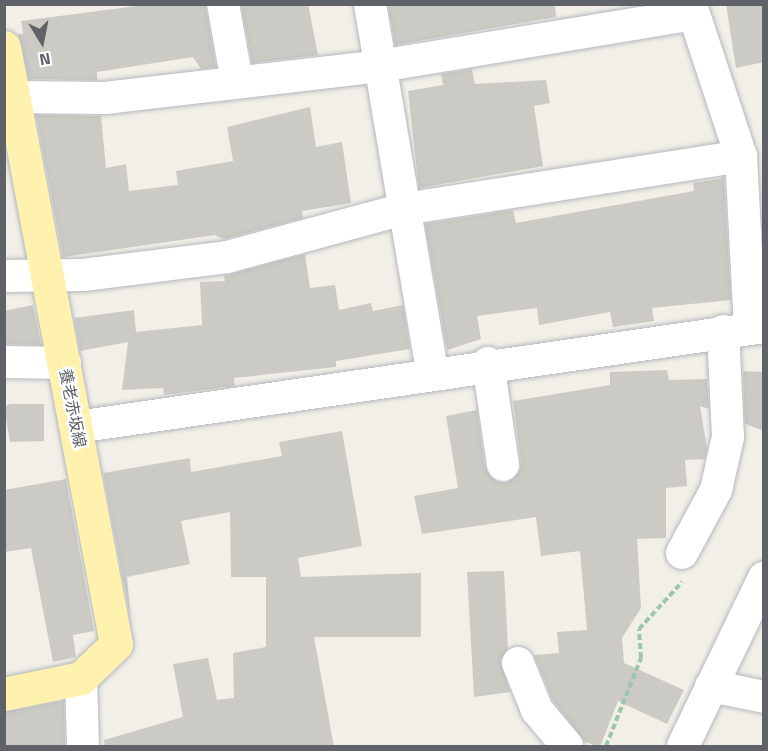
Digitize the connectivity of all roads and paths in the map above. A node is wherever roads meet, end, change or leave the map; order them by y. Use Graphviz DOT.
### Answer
graph roads {
  1 [pos="223,4"];
  2 [pos="370,4"];
  3 [pos="4,47"];
  4 [pos="380,66"];
  5 [pos="237,82"];
  6 [pos="14,97"];
  7 [pos="14,147"];
  8 [pos="741,156"];
  9 [pos="404,209"];
  10 [pos="4,276"];
  11 [pos="47,276"];
  12 [pos="745,328"];
  13 [pos="4,362"];
  14 [pos="65,363"];
  15 [pos="488,363"];
  16 [pos="432,371"];
  17 [pos="77,427"];
  18 [pos="503,465"];
  19 [pos="682,553"];
  20 [pos="764,578"];
  21 [pos="518,663"];
  22 [pos="81,678"];
  23 [pos="711,686"];
  24 [pos="4,694"];
  25 [pos="764,697"];
  26 [pos="83,747"];
  27 [pos="567,747"];
  28 [pos="606,747"];
  29 [pos="682,747"];
  1 -- 5 [label="street"];
  2 -- 4 [label="street"];
  3 -- 6 [label="main road, 養老赤坂線"];
  4 -- 5 [label="street"];
  4 -- 8 [label="street"];
  4 -- 9 [label="street"];
  5 -- 6 [label="street"];
  6 -- 7 [label="main road, 養老赤坂線"];
  7 -- 11 [label="main road, 養老赤坂線"];
  8 -- 9 [label="street"];
  8 -- 12 [label="street"];
  9 -- 11 [label="street"];
  9 -- 16 [label="street"];
  10 -- 11 [label="street"];
  11 -- 14 [label="main road, 養老赤坂線"];
  12 -- 15 [label="street"];
  12 -- 19 [label="street"];
  13 -- 14 [label="street"];
  14 -- 17 [label="main road, 養老赤坂線"];
  15 -- 16 [label="street"];
  15 -- 18 [label="street"];
  16 -- 17 [label="street"];
  17 -- 22 [label="main road, 養老赤坂線"];
  19 -- 28 [label="path"];
  20 -- 23 [label="street"];
  21 -- 27 [label="street"];
  22 -- 24 [label="main road"];
  22 -- 26 [label="street"];
  23 -- 25 [label="street"];
  23 -- 29 [label="street"];
}
